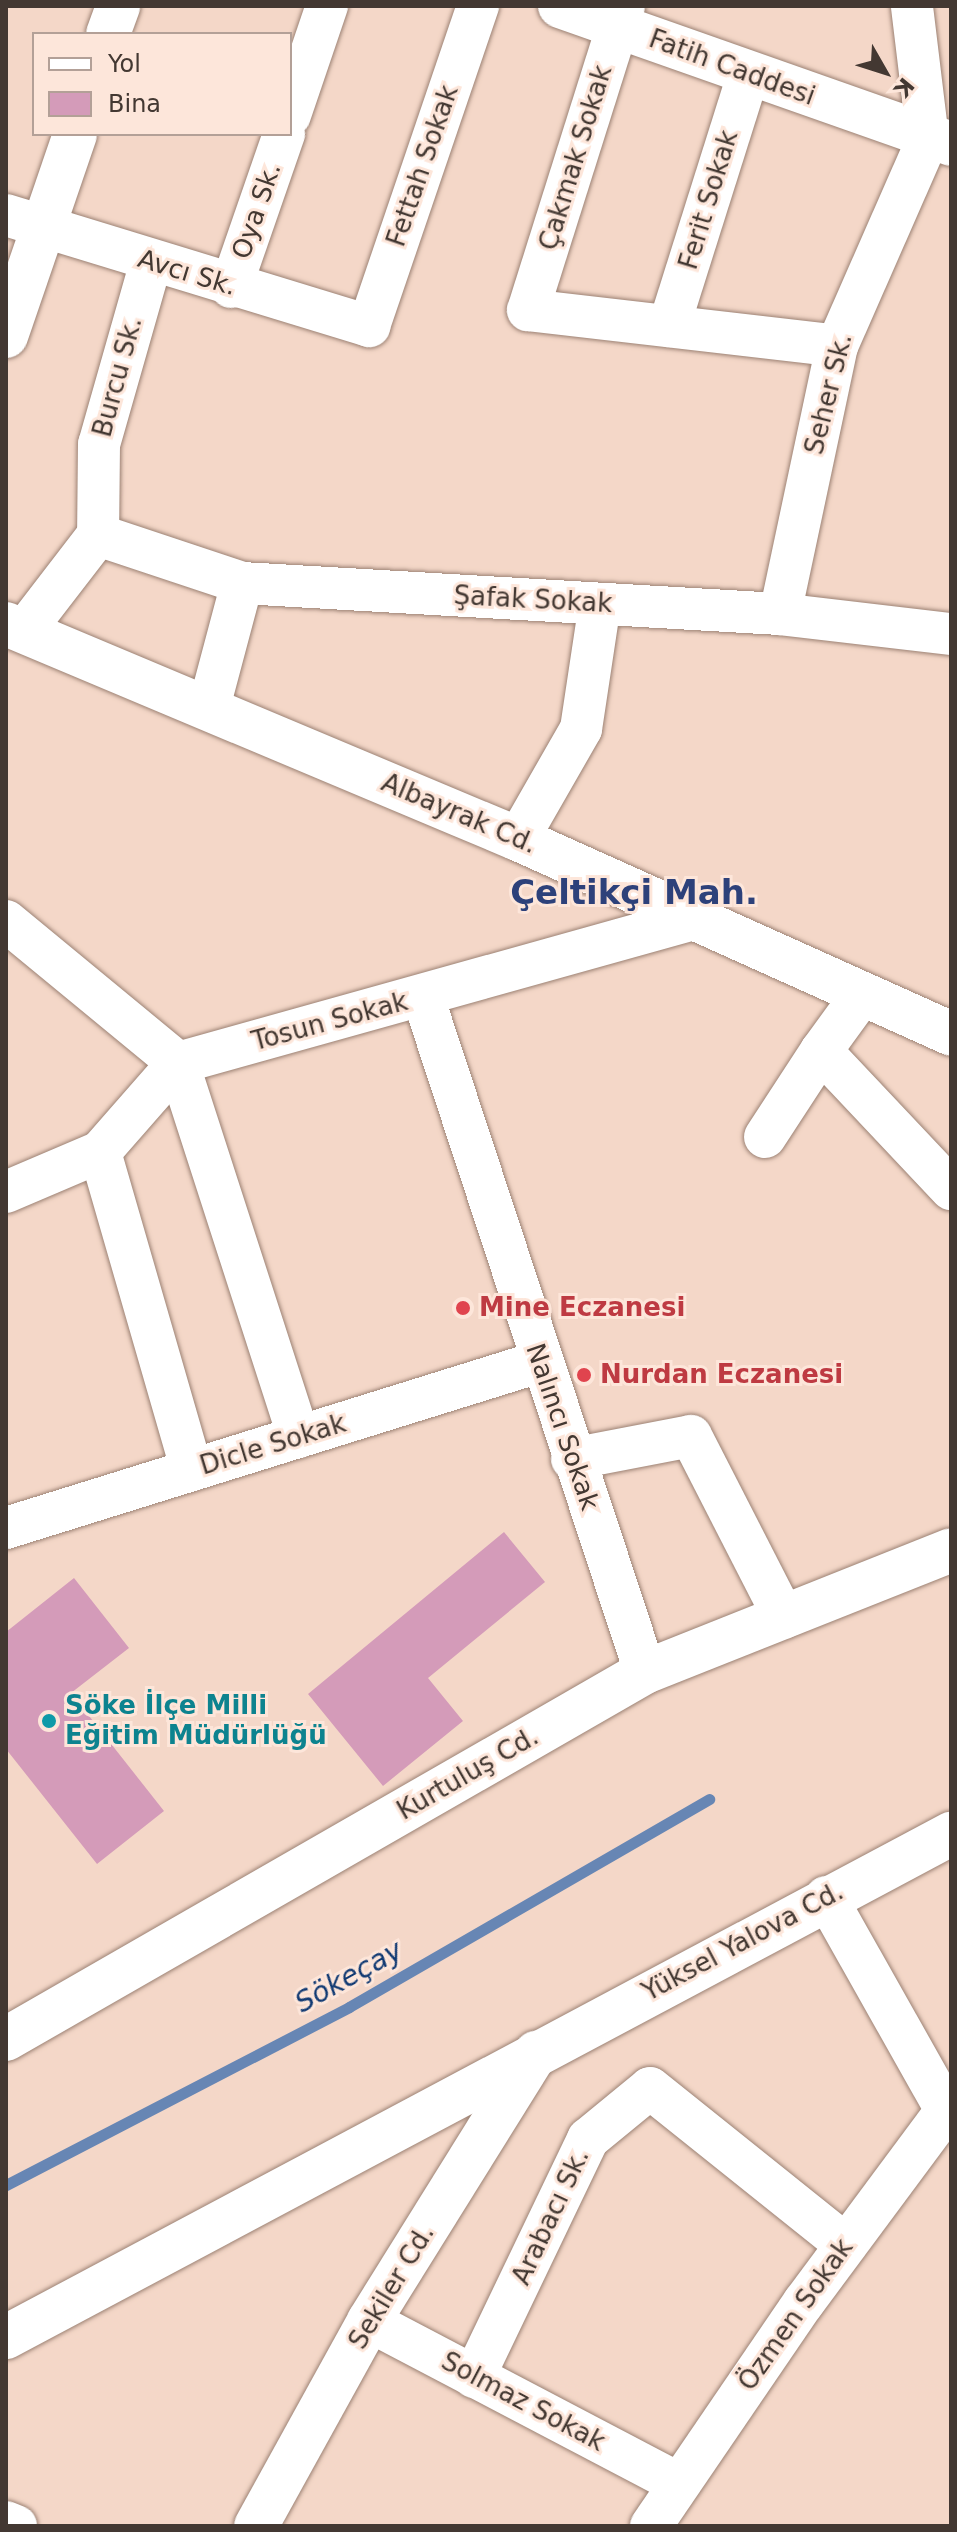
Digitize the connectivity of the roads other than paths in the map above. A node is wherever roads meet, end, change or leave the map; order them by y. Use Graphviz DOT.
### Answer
graph roads {
  1 [pos="118,6"];
  2 [pos="327,6"];
  3 [pos="478,6"];
  4 [pos="560,6"];
  5 [pos="912,6"];
  6 [pos="621,16"];
  7 [pos="109,32"];
  8 [pos="748,75"];
  9 [pos="292,109"];
  10 [pos="74,136"];
  11 [pos="283,136"];
  12 [pos="940,141"];
  13 [pos="25,222"];
  14 [pos="151,262"];
  15 [pos="231,287"];
  16 [pos="369,326"];
  17 [pos="669,326"];
  18 [pos="6,336"];
  19 [pos="837,346"];
  20 [pos="98,535"];
  21 [pos="242,583"];
  22 [pos="600,604"];
  23 [pos="780,614"];
  24 [pos="15,628"];
  25 [pos="951,634"];
  26 [pos="209,707"];
  27 [pos="518,839"];
  28 [pos="697,918"];
  29 [pos="6,921"];
  30 [pos="861,996"];
  31 [pos="423,997"];
  32 [pos="951,1034"];
  33 [pos="821,1051"];
  34 [pos="178,1063"];
  35 [pos="765,1137"];
  36 [pos="100,1152"];
  37 [pos="951,1189"];
  38 [pos="6,1192"];
  39 [pos="539,1362"];
  40 [pos="299,1437"];
  41 [pos="572,1459"];
  42 [pos="192,1470"];
  43 [pos="6,1528"];
  44 [pos="951,1550"];
  45 [pos="784,1618"];
  46 [pos="645,1672"];
  47 [pos="951,1834"];
  48 [pos="826,1897"];
  49 [pos="6,2039"];
  50 [pos="536,2052"];
  51 [pos="949,2111"];
  52 [pos="846,2245"];
  53 [pos="369,2321"];
  54 [pos="6,2337"];
  55 [pos="474,2377"];
  56 [pos="677,2483"];
  57 [pos="6,2522"];
  58 [pos="16,2526"];
  59 [pos="256,2526"];
  60 [pos="651,2526"];
  1 -- 7 [label="main road"];
  2 -- 9 [label="street"];
  3 -- 16 [label="street, Fettah Sokak"];
  4 -- 6 [label="main road, Fatih Caddesi"];
  5 -- 12 [label="street"];
  6 -- 8 [label="main road, Fatih Caddesi"];
  6 -- 17 [label="street, Çakmak Sokak"];
  8 -- 12 [label="main road, Fatih Caddesi"];
  8 -- 17 [label="street, Ferit Sokak"];
  10 -- 13 [label="main road"];
  11 -- 15 [label="street, Oya Sk."];
  12 -- 19 [label="street, Seher Sk."];
  13 -- 14 [label="street, Avcı Sk."];
  13 -- 18 [label="main road"];
  14 -- 15 [label="street, Avcı Sk."];
  14 -- 20 [label="street, Burcu Sk."];
  15 -- 16 [label="street, Avcı Sk."];
  17 -- 19 [label="street"];
  19 -- 23 [label="street, Seher Sk."];
  20 -- 21 [label="street"];
  20 -- 24 [label="street"];
  21 -- 22 [label="street, Şafak Sokak"];
  21 -- 26 [label="street"];
  22 -- 23 [label="street, Şafak Sokak"];
  22 -- 27 [label="street"];
  23 -- 25 [label="street, Şafak Sokak"];
  24 -- 26 [label="main road, Albayrak Cd."];
  26 -- 27 [label="main road, Albayrak Cd."];
  27 -- 28 [label="main road, Albayrak Cd."];
  28 -- 30 [label="main road, Albayrak Cd."];
  28 -- 31 [label="street, Tosun Sokak"];
  29 -- 34 [label="street"];
  30 -- 32 [label="main road, Albayrak Cd."];
  30 -- 33 [label="street"];
  31 -- 34 [label="street, Tosun Sokak"];
  31 -- 39 [label="street, Nalıncı Sokak"];
  33 -- 35 [label="street"];
  33 -- 37 [label="street"];
  34 -- 36 [label="street"];
  34 -- 40 [label="street"];
  36 -- 38 [label="street"];
  36 -- 42 [label="street"];
  39 -- 40 [label="street, Dicle Sokak"];
  39 -- 41 [label="street, Nalıncı Sokak"];
  40 -- 42 [label="street, Dicle Sokak"];
  41 -- 45 [label="street"];
  41 -- 46 [label="street, Nalıncı Sokak"];
  42 -- 43 [label="street, Dicle Sokak"];
  44 -- 45 [label="main road, Kurtuluş Cd."];
  45 -- 46 [label="main road, Kurtuluş Cd."];
  46 -- 49 [label="main road, Kurtuluş Cd."];
  47 -- 48 [label="main road, Yüksel Yalova Cd."];
  48 -- 50 [label="main road, Yüksel Yalova Cd."];
  48 -- 51 [label="street"];
  50 -- 53 [label="main road, Sekiler Cd."];
  50 -- 54 [label="main road, Yüksel Yalova Cd."];
  51 -- 52 [label="street, Özmen Sokak"];
  52 -- 55 [label="street, Arabacı Sk."];
  52 -- 56 [label="street, Özmen Sokak"];
  53 -- 55 [label="street, Solmaz Sokak"];
  53 -- 59 [label="main road, Sekiler Cd."];
  55 -- 56 [label="street, Solmaz Sokak"];
  56 -- 60 [label="street, Özmen Sokak"];
  57 -- 58 [label="street"];
}
